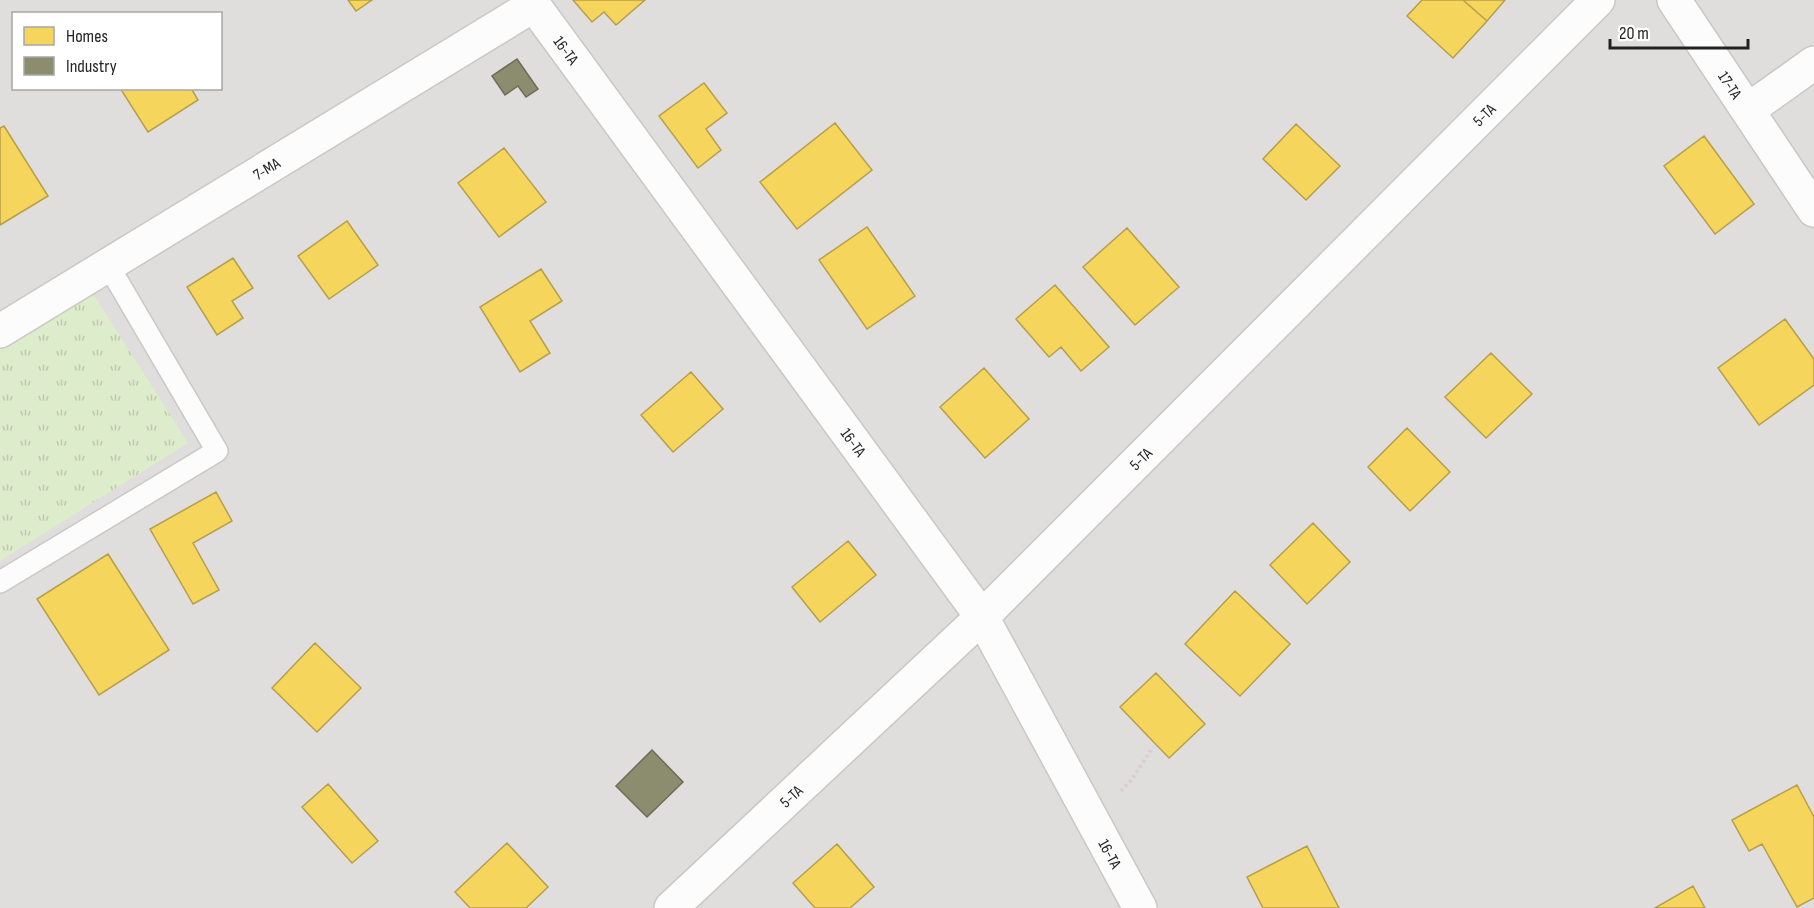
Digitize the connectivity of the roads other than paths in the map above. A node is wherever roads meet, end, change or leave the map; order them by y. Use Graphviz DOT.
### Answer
graph roads {
  1 [pos="1598,0"];
  2 [pos="1674,0"];
  3 [pos="532,2"];
  4 [pos="1814,63"];
  5 [pos="1748,110"];
  6 [pos="1814,210"];
  7 [pos="108,265"];
  8 [pos="0,332"];
  9 [pos="0,582"];
  10 [pos="982,616"];
  11 [pos="671,908"];
  12 [pos="1140,908"];
  1 -- 10 [label="street, 5-ТА"];
  2 -- 5 [label="street, 17-ТА"];
  3 -- 7 [label="street, 7-МА"];
  3 -- 10 [label="street, 16-ТА"];
  4 -- 5 [label="street, 17-ТА"];
  5 -- 6 [label="street, 17-ТА"];
  7 -- 8 [label="street, 7-МА"];
  7 -- 9 [label="lane"];
  10 -- 11 [label="street, 5-ТА"];
  10 -- 12 [label="street, 16-ТА"];
}
